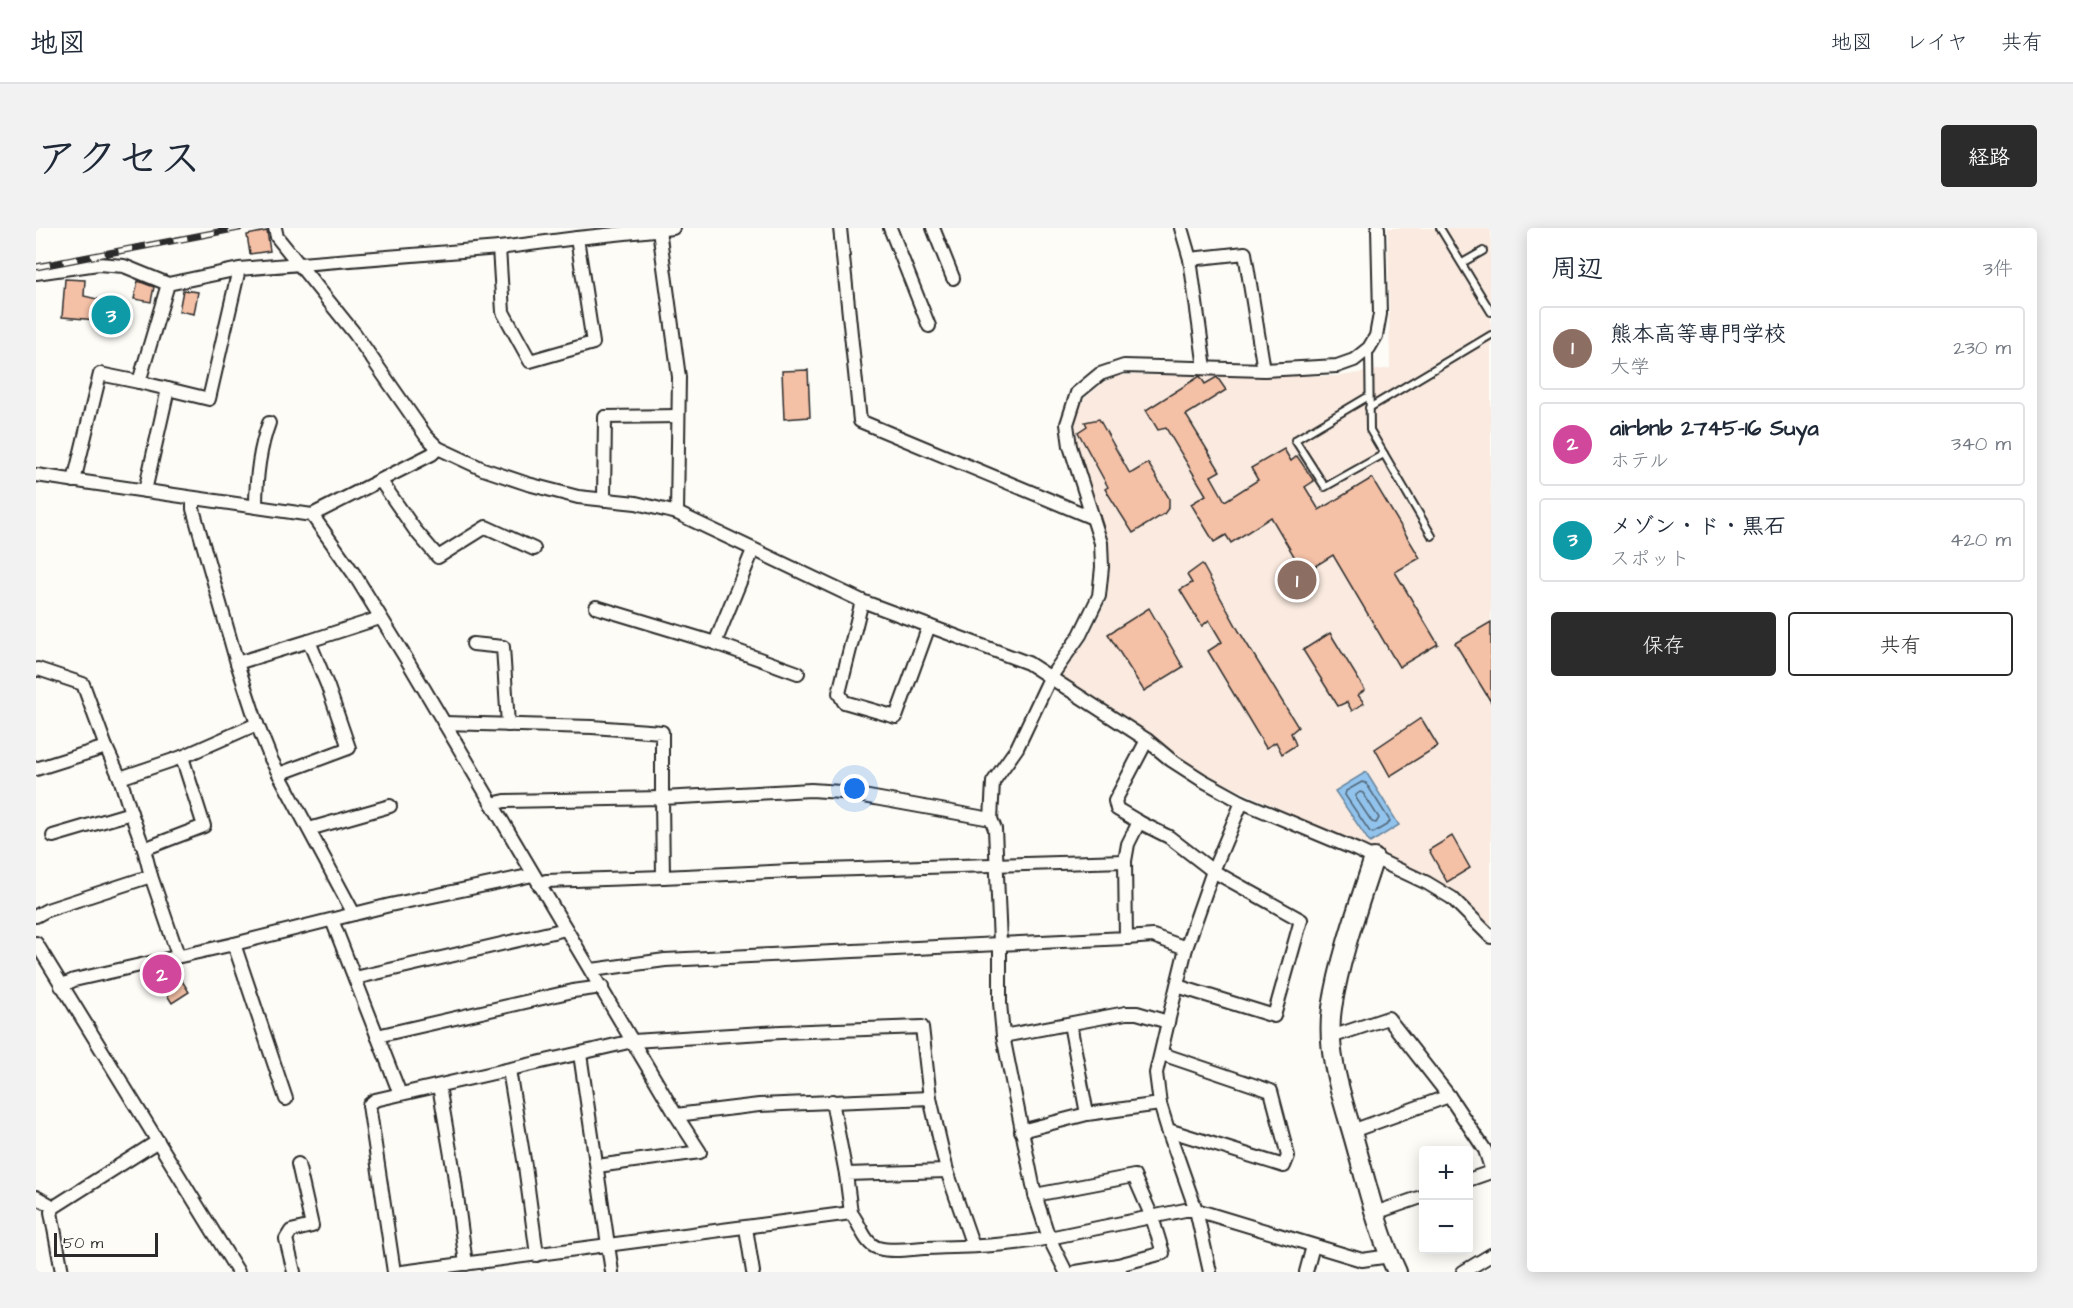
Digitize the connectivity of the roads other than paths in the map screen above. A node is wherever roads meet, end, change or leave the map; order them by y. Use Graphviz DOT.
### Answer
graph roads {
  1 [pos="275,228"];
  2 [pos="673,228"];
  3 [pos="840,228"];
  4 [pos="890,228"];
  5 [pos="933,228"];
  6 [pos="1181,228"];
  7 [pos="1378,228"];
  8 [pos="1440,228"];
  9 [pos="659,230"];
  10 [pos="577,238"];
  11 [pos="500,248"];
  12 [pos="1484,251"];
  13 [pos="1190,259"];
  14 [pos="1462,263"];
  15 [pos="300,265"];
  16 [pos="238,269"];
  17 [pos="36,273"];
  18 [pos="953,278"];
  19 [pos="168,284"];
  20 [pos="1491,312"];
  21 [pos="929,326"];
  22 [pos="1491,335"];
  23 [pos="1369,348"];
  24 [pos="1205,368"];
  25 [pos="1264,370"];
  26 [pos="140,382"];
  27 [pos="168,389"];
  28 [pos="1369,396"];
  29 [pos="1370,408"];
  30 [pos="678,417"];
  31 [pos="269,423"];
  32 [pos="438,448"];
  33 [pos="1384,454"];
  34 [pos="36,475"];
  35 [pos="380,480"];
  36 [pos="74,481"];
  37 [pos="145,491"];
  38 [pos="193,498"];
  39 [pos="604,500"];
  40 [pos="256,507"];
  41 [pos="677,513"];
  42 [pos="312,515"];
  43 [pos="1093,518"];
  44 [pos="1432,536"];
  45 [pos="534,549"];
  46 [pos="753,550"];
  47 [pos="862,601"];
  48 [pos="596,607"];
  49 [pos="380,618"];
  50 [pos="929,626"];
  51 [pos="309,641"];
  52 [pos="715,643"];
  53 [pos="473,644"];
  54 [pos="237,663"];
  55 [pos="36,670"];
  56 [pos="798,673"];
  57 [pos="1050,678"];
  58 [pos="444,723"];
  59 [pos="256,724"];
  60 [pos="508,725"];
  61 [pos="1148,740"];
  62 [pos="106,747"];
  63 [pos="182,757"];
  64 [pos="37,766"];
  65 [pos="279,774"];
  66 [pos="120,778"];
  67 [pos="662,798"];
  68 [pos="1242,802"];
  69 [pos="492,804"];
  70 [pos="390,806"];
  71 [pos="131,813"];
  72 [pos="991,819"];
  73 [pos="1139,822"];
  74 [pos="309,829"];
  75 [pos="53,836"];
  76 [pos="144,849"];
  77 [pos="1374,858"];
  78 [pos="1125,861"];
  79 [pos="996,864"];
  80 [pos="1213,871"];
  81 [pos="151,876"];
  82 [pos="663,877"];
  83 [pos="536,880"];
  84 [pos="354,914"];
  85 [pos="36,916"];
  86 [pos="332,920"];
  87 [pos="566,929"];
  88 [pos="1491,937"];
  89 [pos="1126,938"];
  90 [pos="36,943"];
  91 [pos="1000,943"];
  92 [pos="234,944"];
  93 [pos="1186,948"];
  94 [pos="178,955"];
  95 [pos="592,970"];
  96 [pos="354,978"];
  97 [pos="61,986"];
  98 [pos="1177,986"];
  99 [pos="602,987"];
  100 [pos="1168,1022"];
  101 [pos="1070,1024"];
  102 [pos="377,1036"];
  103 [pos="1004,1036"];
  104 [pos="1331,1037"];
  105 [pos="633,1041"];
  106 [pos="580,1054"];
  107 [pos="1162,1054"];
  108 [pos="508,1070"];
  109 [pos="439,1086"];
  110 [pos="400,1094"];
  111 [pos="1449,1096"];
  112 [pos="930,1098"];
  113 [pos="286,1099"];
  114 [pos="832,1101"];
  115 [pos="1160,1104"];
  116 [pos="1087,1114"];
  117 [pos="676,1115"];
  118 [pos="1168,1130"];
  119 [pos="1021,1131"];
  120 [pos="1352,1131"];
  121 [pos="158,1142"];
  122 [pos="298,1164"];
  123 [pos="597,1166"];
  124 [pos="1491,1170"];
  125 [pos="947,1171"];
  126 [pos="846,1174"];
  127 [pos="1473,1178"];
  128 [pos="1035,1195"];
  129 [pos="36,1197"];
  130 [pos="1419,1198"];
  131 [pos="54,1207"];
  132 [pos="1196,1210"];
  133 [pos="851,1213"];
  134 [pos="1375,1213"];
  135 [pos="1152,1217"];
  136 [pos="746,1228"];
  137 [pos="1049,1238"];
  138 [pos="608,1245"];
  139 [pos="973,1246"];
  140 [pos="1313,1246"];
  141 [pos="537,1255"];
  142 [pos="1491,1255"];
  143 [pos="466,1264"];
  144 [pos="1393,1264"];
  145 [pos="1119,1268"];
  146 [pos="62,1272"];
  147 [pos="238,1272"];
  148 [pos="294,1272"];
  149 [pos="394,1272"];
  150 [pos="402,1272"];
  151 [pos="612,1272"];
  152 [pos="753,1272"];
  153 [pos="1066,1272"];
  154 [pos="1076,1272"];
  155 [pos="1210,1272"];
  156 [pos="1306,1272"];
  157 [pos="1463,1272"];
  1 -- 15 [label="street"];
  2 -- 9 [label="street"];
  3 -- 43 [label="street"];
  4 -- 21 [label="street"];
  5 -- 18 [label="street"];
  6 -- 13 [label="street"];
  7 -- 23 [label="street"];
  8 -- 14 [label="lane"];
  9 -- 10 [label="street"];
  9 -- 30 [label="street"];
  10 -- 11 [label="street"];
  10 -- 11 [label="street"];
  11 -- 15 [label="street"];
  12 -- 14 [label="lane"];
  13 -- 24 [label="street"];
  13 -- 25 [label="street"];
  14 -- 20 [label="lane"];
  15 -- 16 [label="street"];
  15 -- 32 [label="street"];
  16 -- 19 [label="street"];
  16 -- 27 [label="street"];
  17 -- 19 [label="street"];
  19 -- 26 [label="street"];
  22 -- 29 [label="lane"];
  23 -- 25 [label="street"];
  23 -- 28 [label="lane"];
  24 -- 25 [label="street"];
  24 -- 43 [label="street"];
  26 -- 27 [label="street"];
  26 -- 36 [label="street"];
  27 -- 37 [label="street"];
  28 -- 29 [label="lane"];
  28 -- 33 [label="lane"];
  29 -- 33 [label="lane"];
  30 -- 39 [label="street"];
  30 -- 41 [label="street"];
  31 -- 40 [label="street"];
  32 -- 35 [label="street"];
  32 -- 39 [label="street"];
  33 -- 44 [label="lane"];
  34 -- 36 [label="street"];
  35 -- 42 [label="street"];
  35 -- 45 [label="street"];
  36 -- 37 [label="street"];
  37 -- 38 [label="street"];
  38 -- 40 [label="street"];
  38 -- 54 [label="street"];
  39 -- 41 [label="street"];
  40 -- 42 [label="street"];
  41 -- 46 [label="street"];
  42 -- 49 [label="street"];
  43 -- 57 [label="street"];
  46 -- 47 [label="street"];
  46 -- 52 [label="street"];
  47 -- 50 [label="street"];
  47 -- 50 [label="street"];
  48 -- 52 [label="street"];
  49 -- 51 [label="street"];
  49 -- 58 [label="street"];
  50 -- 57 [label="street"];
  51 -- 54 [label="street"];
  51 -- 65 [label="street"];
  52 -- 56 [label="street"];
  53 -- 60 [label="street"];
  54 -- 59 [label="street"];
  55 -- 62 [label="street"];
  57 -- 61 [label="street"];
  57 -- 72 [label="street"];
  58 -- 60 [label="street"];
  58 -- 69 [label="street"];
  59 -- 63 [label="street"];
  59 -- 65 [label="street"];
  60 -- 67 [label="street"];
  61 -- 68 [label="street"];
  61 -- 73 [label="street"];
  62 -- 64 [label="street"];
  62 -- 66 [label="street"];
  63 -- 66 [label="street"];
  63 -- 76 [label="street"];
  65 -- 74 [label="street"];
  66 -- 71 [label="street"];
  67 -- 69 [label="street"];
  67 -- 72 [label="street"];
  67 -- 82 [label="street"];
  68 -- 77 [label="street"];
  68 -- 80 [label="street"];
  69 -- 83 [label="street"];
  70 -- 74 [label="street"];
  71 -- 75 [label="street"];
  71 -- 76 [label="street"];
  72 -- 79 [label="street"];
  73 -- 78 [label="street"];
  73 -- 80 [label="street"];
  74 -- 84 [label="street"];
  76 -- 81 [label="street"];
  77 -- 88 [label="street"];
  77 -- 104 [label="street"];
  78 -- 79 [label="street"];
  78 -- 89 [label="street"];
  79 -- 82 [label="street"];
  79 -- 91 [label="street"];
  80 -- 93 [label="street"];
  80 -- 98 [label="street"];
  81 -- 85 [label="street"];
  81 -- 94 [label="street"];
  82 -- 83 [label="street"];
  83 -- 84 [label="street"];
  83 -- 87 [label="street"];
  84 -- 86 [label="street"];
  86 -- 92 [label="street"];
  86 -- 96 [label="street"];
  87 -- 95 [label="street"];
  87 -- 96 [label="street"];
  89 -- 91 [label="street"];
  89 -- 93 [label="street"];
  90 -- 97 [label="street"];
  91 -- 95 [label="street"];
  91 -- 103 [label="street"];
  92 -- 94 [label="street"];
  92 -- 113 [label="street"];
  93 -- 98 [label="street"];
  94 -- 97 [label="street"];
  95 -- 99 [label="street"];
  96 -- 102 [label="street"];
  97 -- 121 [label="street"];
  98 -- 100 [label="street"];
  99 -- 102 [label="street"];
  99 -- 105 [label="street"];
  100 -- 101 [label="street"];
  100 -- 107 [label="street"];
  101 -- 103 [label="street"];
  101 -- 116 [label="street"];
  102 -- 110 [label="street"];
  103 -- 119 [label="street"];
  104 -- 111 [label="street"];
  104 -- 120 [label="street"];
  105 -- 106 [label="street"];
  105 -- 112 [label="street"];
  105 -- 117 [label="street"];
  106 -- 108 [label="street"];
  106 -- 123 [label="street"];
  107 -- 115 [label="street"];
  107 -- 118 [label="street"];
  108 -- 109 [label="street"];
  108 -- 141 [label="street"];
  109 -- 110 [label="street"];
  109 -- 143 [label="street"];
  110 -- 149 [label="street"];
  111 -- 120 [label="street"];
  111 -- 124 [label="street"];
  112 -- 114 [label="street"];
  112 -- 125 [label="street"];
  114 -- 117 [label="street"];
  114 -- 126 [label="street"];
  115 -- 116 [label="street"];
  115 -- 118 [label="street"];
  116 -- 119 [label="street"];
  117 -- 123 [label="street"];
  118 -- 132 [label="street"];
  119 -- 128 [label="street"];
  120 -- 134 [label="street"];
  121 -- 131 [label="street"];
  121 -- 147 [label="street"];
  122 -- 148 [label="street"];
  123 -- 138 [label="street"];
  124 -- 127 [label="street"];
  125 -- 126 [label="street"];
  125 -- 139 [label="street"];
  126 -- 133 [label="street"];
  128 -- 135 [label="street"];
  128 -- 137 [label="street"];
  129 -- 131 [label="street"];
  130 -- 134 [label="street"];
  131 -- 146 [label="street"];
  132 -- 135 [label="street"];
  132 -- 140 [label="street"];
  132 -- 155 [label="street"];
  133 -- 136 [label="street"];
  133 -- 139 [label="street"];
  134 -- 144 [label="street"];
  135 -- 137 [label="street"];
  135 -- 145 [label="street"];
  136 -- 138 [label="street"];
  136 -- 152 [label="street"];
  137 -- 139 [label="street"];
  137 -- 153 [label="street"];
  138 -- 141 [label="street"];
  138 -- 151 [label="street"];
  140 -- 144 [label="street"];
  140 -- 156 [label="street"];
  141 -- 143 [label="street"];
  142 -- 157 [label="street"];
  143 -- 150 [label="street"];
  145 -- 154 [label="street"];
}
